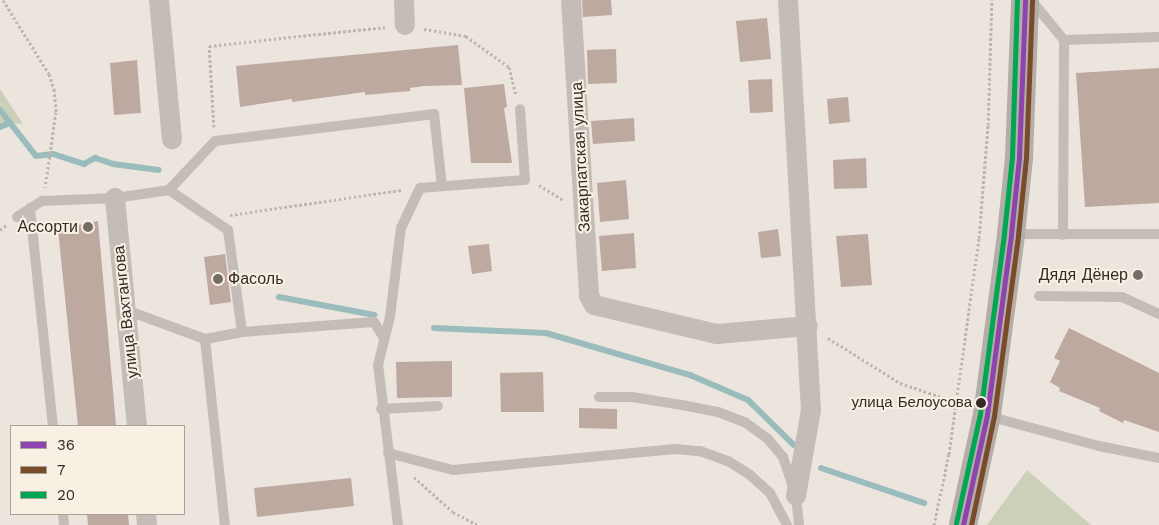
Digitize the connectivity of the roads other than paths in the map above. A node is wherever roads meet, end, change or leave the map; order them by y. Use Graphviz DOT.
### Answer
graph roads {
  1 [pos="158,0"];
  2 [pos="404,0"];
  3 [pos="571,0"];
  4 [pos="788,0"];
  5 [pos="1025,0"];
  6 [pos="1031,0"];
  7 [pos="405,25"];
  8 [pos="1159,37"];
  9 [pos="1064,40"];
  10 [pos="520,109"];
  11 [pos="172,139"];
  12 [pos="442,186"];
  13 [pos="169,190"];
  14 [pos="115,198"];
  15 [pos="30,208"];
  16 [pos="17,217"];
  17 [pos="1012,234"];
  18 [pos="1159,234"];
  19 [pos="1062,235"];
  20 [pos="1040,296"];
  21 [pos="126,310"];
  22 [pos="1159,314"];
  23 [pos="808,326"];
  24 [pos="242,332"];
  25 [pos="384,338"];
  26 [pos="205,339"];
  27 [pos="599,397"];
  28 [pos="438,406"];
  29 [pos="381,409"];
  30 [pos="987,415"];
  31 [pos="54,425"];
  32 [pos="137,425"];
  33 [pos="388,453"];
  34 [pos="1159,458"];
  35 [pos="796,496"];
  36 [pos="225,525"];
  37 [pos="398,525"];
  38 [pos="787,525"];
  39 [pos="800,525"];
  40 [pos="963,525"];
  1 -- 11 [label="street"];
  2 -- 7 [label="street"];
  3 -- 23 [label="street, Закарпатская улица"];
  4 -- 23 [label="street"];
  5 -- 17 [label="main road"];
  6 -- 9 [label="lane"];
  8 -- 9 [label="lane"];
  9 -- 19 [label="lane"];
  10 -- 12 [label="lane"];
  12 -- 13 [label="lane"];
  12 -- 25 [label="lane"];
  13 -- 14 [label="lane"];
  13 -- 24 [label="lane"];
  14 -- 15 [label="lane"];
  14 -- 21 [label="street, улица Вахтангова"];
  15 -- 16 [label="lane"];
  15 -- 31 [label="lane"];
  17 -- 19 [label="lane"];
  17 -- 30 [label="main road"];
  18 -- 19 [label="lane"];
  20 -- 22 [label="lane"];
  21 -- 26 [label="lane"];
  21 -- 32 [label="street, улица Вахтангова"];
  23 -- 35 [label="street"];
  24 -- 25 [label="lane"];
  24 -- 26 [label="lane"];
  25 -- 29 [label="lane"];
  26 -- 36 [label="lane"];
  27 -- 35 [label="lane"];
  28 -- 29 [label="lane"];
  29 -- 33 [label="lane"];
  30 -- 34 [label="lane"];
  30 -- 40 [label="main road"];
  33 -- 37 [label="lane"];
  33 -- 38 [label="lane"];
  35 -- 39 [label="lane"];
}
